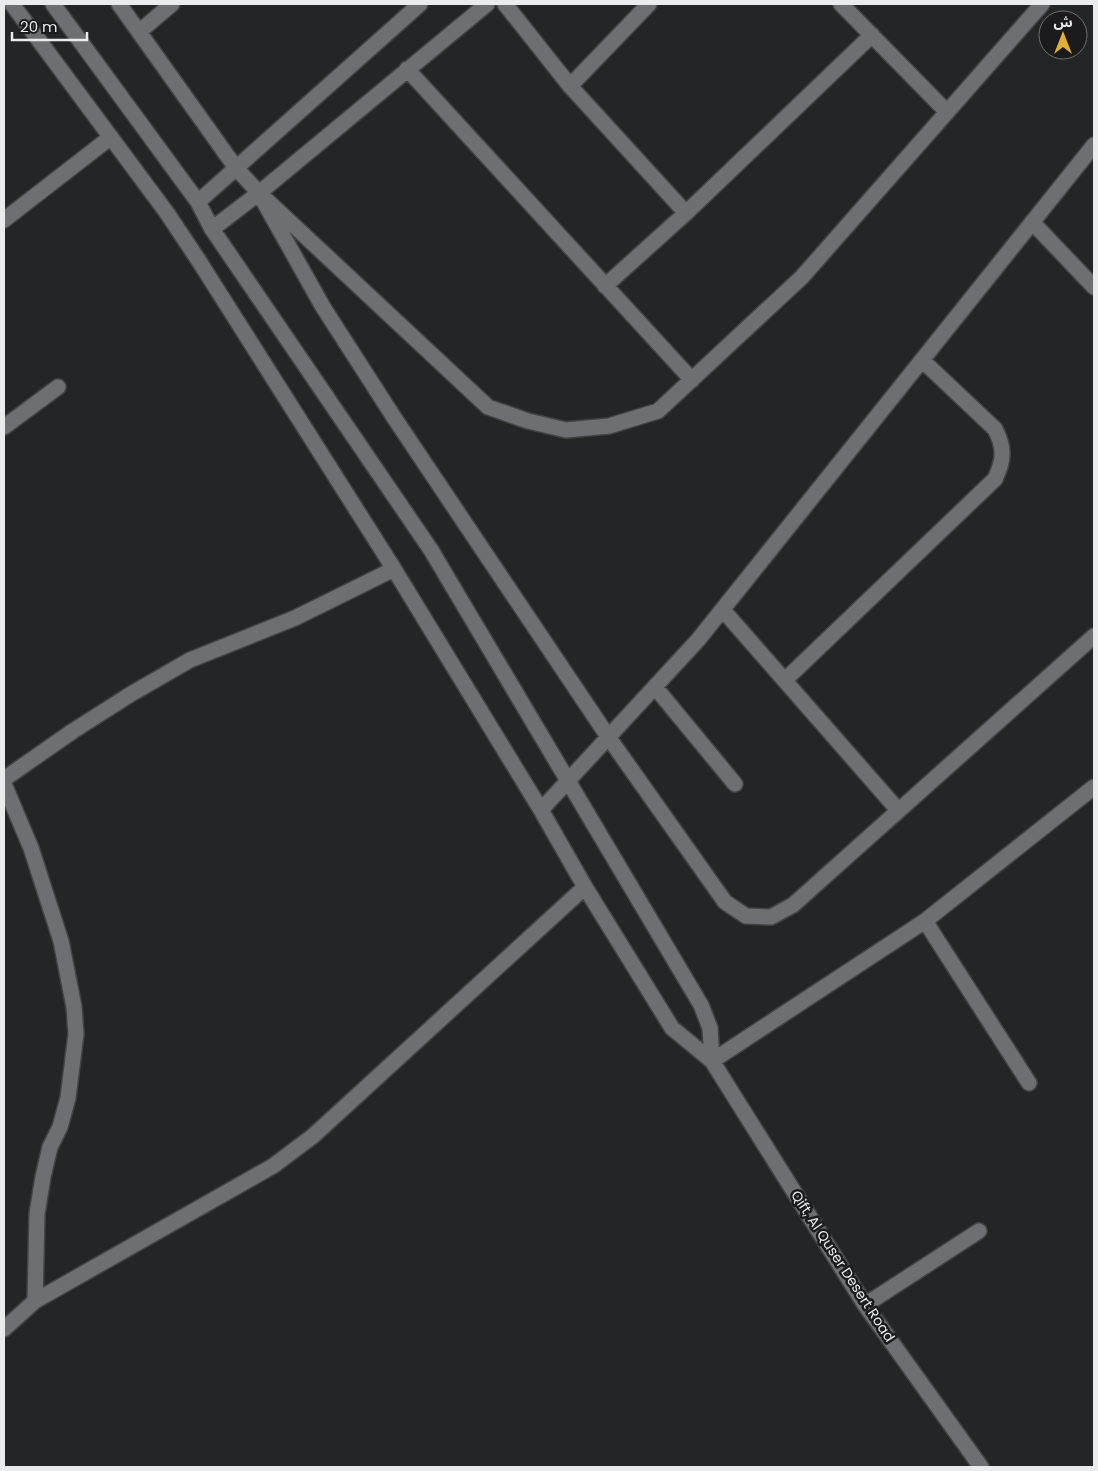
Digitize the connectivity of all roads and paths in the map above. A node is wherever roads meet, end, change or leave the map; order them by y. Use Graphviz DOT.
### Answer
graph roads {
  1 [pos="12,4"];
  2 [pos="53,4"];
  3 [pos="119,4"];
  4 [pos="172,4"];
  5 [pos="420,4"];
  6 [pos="486,4"];
  7 [pos="505,4"];
  8 [pos="649,4"];
  9 [pos="841,4"];
  10 [pos="1042,4"];
  11 [pos="139,32"];
  12 [pos="872,35"];
  13 [pos="407,69"];
  14 [pos="570,86"];
  15 [pos="947,112"];
  16 [pos="111,138"];
  17 [pos="1094,145"];
  18 [pos="236,168"];
  19 [pos="259,193"];
  20 [pos="198,202"];
  21 [pos="686,213"];
  22 [pos="4,220"];
  23 [pos="1032,222"];
  24 [pos="212,229"];
  25 [pos="605,286"];
  26 [pos="1094,287"];
  27 [pos="922,360"];
  28 [pos="692,380"];
  29 [pos="58,387"];
  30 [pos="4,427"];
  31 [pos="394,569"];
  32 [pos="723,610"];
  33 [pos="1094,636"];
  34 [pos="785,680"];
  35 [pos="655,687"];
  36 [pos="609,738"];
  37 [pos="4,779"];
  38 [pos="568,781"];
  39 [pos="4,784"];
  40 [pos="736,784"];
  41 [pos="1094,787"];
  42 [pos="541,810"];
  43 [pos="898,810"];
  44 [pos="584,887"];
  45 [pos="925,921"];
  46 [pos="712,1061"];
  47 [pos="1029,1083"];
  48 [pos="979,1231"];
  49 [pos="35,1301"];
  50 [pos="865,1304"];
  51 [pos="4,1329"];
  52 [pos="981,1467"];
  1 -- 16 [label="street"];
  2 -- 20 [label="street"];
  3 -- 11 [label="street"];
  4 -- 11 [label="street"];
  5 -- 18 [label="street"];
  6 -- 13 [label="street"];
  7 -- 14 [label="street"];
  8 -- 14 [label="street"];
  9 -- 12 [label="street"];
  10 -- 15 [label="street"];
  11 -- 18 [label="street"];
  12 -- 15 [label="street"];
  12 -- 21 [label="street"];
  13 -- 19 [label="street"];
  13 -- 25 [label="street"];
  14 -- 21 [label="street"];
  15 -- 28 [label="street"];
  16 -- 22 [label="street"];
  16 -- 31 [label="street"];
  17 -- 23 [label="street"];
  18 -- 19 [label="street"];
  18 -- 20 [label="street"];
  19 -- 24 [label="street"];
  19 -- 28 [label="street"];
  19 -- 36 [label="street"];
  20 -- 24 [label="street"];
  21 -- 25 [label="street"];
  23 -- 26 [label="street"];
  23 -- 27 [label="street"];
  24 -- 38 [label="street"];
  25 -- 28 [label="street"];
  27 -- 32 [label="street"];
  27 -- 34 [label="street"];
  29 -- 30 [label="street"];
  31 -- 37 [label="street"];
  31 -- 42 [label="street"];
  32 -- 34 [label="street"];
  32 -- 35 [label="street"];
  33 -- 43 [label="street"];
  34 -- 43 [label="street"];
  35 -- 36 [label="street"];
  35 -- 40 [label="street"];
  36 -- 38 [label="street"];
  36 -- 43 [label="street"];
  38 -- 42 [label="street"];
  38 -- 46 [label="street"];
  39 -- 49 [label="street"];
  41 -- 45 [label="street"];
  42 -- 44 [label="street"];
  44 -- 46 [label="street"];
  44 -- 49 [label="street"];
  45 -- 46 [label="street"];
  45 -- 47 [label="street"];
  46 -- 50 [label="street, Qift, Al Quser Desert Road"];
  48 -- 50 [label="street"];
  49 -- 51 [label="street"];
  50 -- 52 [label="street, Qift, Al Quser Desert Road"];
}
